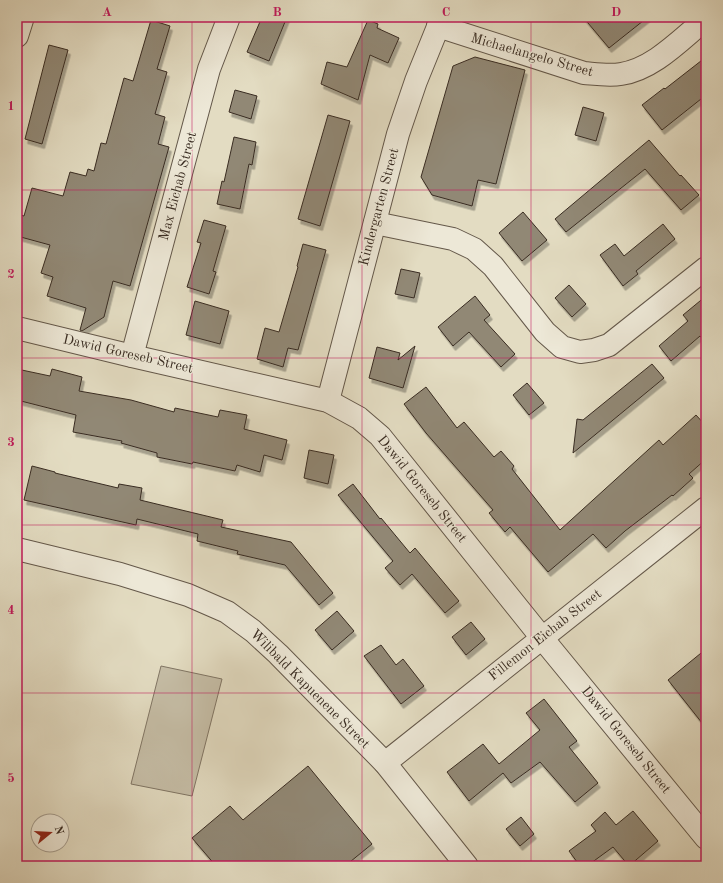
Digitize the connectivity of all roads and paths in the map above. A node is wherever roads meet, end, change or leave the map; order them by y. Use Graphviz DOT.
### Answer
graph roads {
  1 [pos="23,17"];
  2 [pos="229,17"];
  3 [pos="706,19"];
  4 [pos="440,22"];
  5 [pos="17,36"];
  6 [pos="375,223"];
  7 [pos="706,268"];
  8 [pos="17,328"];
  9 [pos="132,356"];
  10 [pos="328,401"];
  11 [pos="706,508"];
  12 [pos="17,549"];
  13 [pos="542,638"];
  14 [pos="385,763"];
  15 [pos="706,838"];
  16 [pos="467,866"];
  1 -- 5 [label="street"];
  2 -- 9 [label="street, Max Eichab Street"];
  3 -- 4 [label="street, Michaelangelo Street"];
  4 -- 6 [label="street, Kindergarten Street"];
  6 -- 7 [label="street"];
  6 -- 10 [label="street, Kindergarten Street"];
  8 -- 9 [label="street, Dawid Goreseb Street"];
  9 -- 10 [label="street, Dawid Goreseb Street"];
  10 -- 13 [label="street, Dawid Goreseb Street"];
  11 -- 13 [label="street, Fillemon Eichab Street"];
  12 -- 14 [label="street, Wilibald Kapuenene Street"];
  13 -- 14 [label="street, Fillemon Eichab Street"];
  13 -- 15 [label="street, Dawid Goreseb Street"];
  14 -- 16 [label="street, Wilibald Kapuenene Street"];
}
